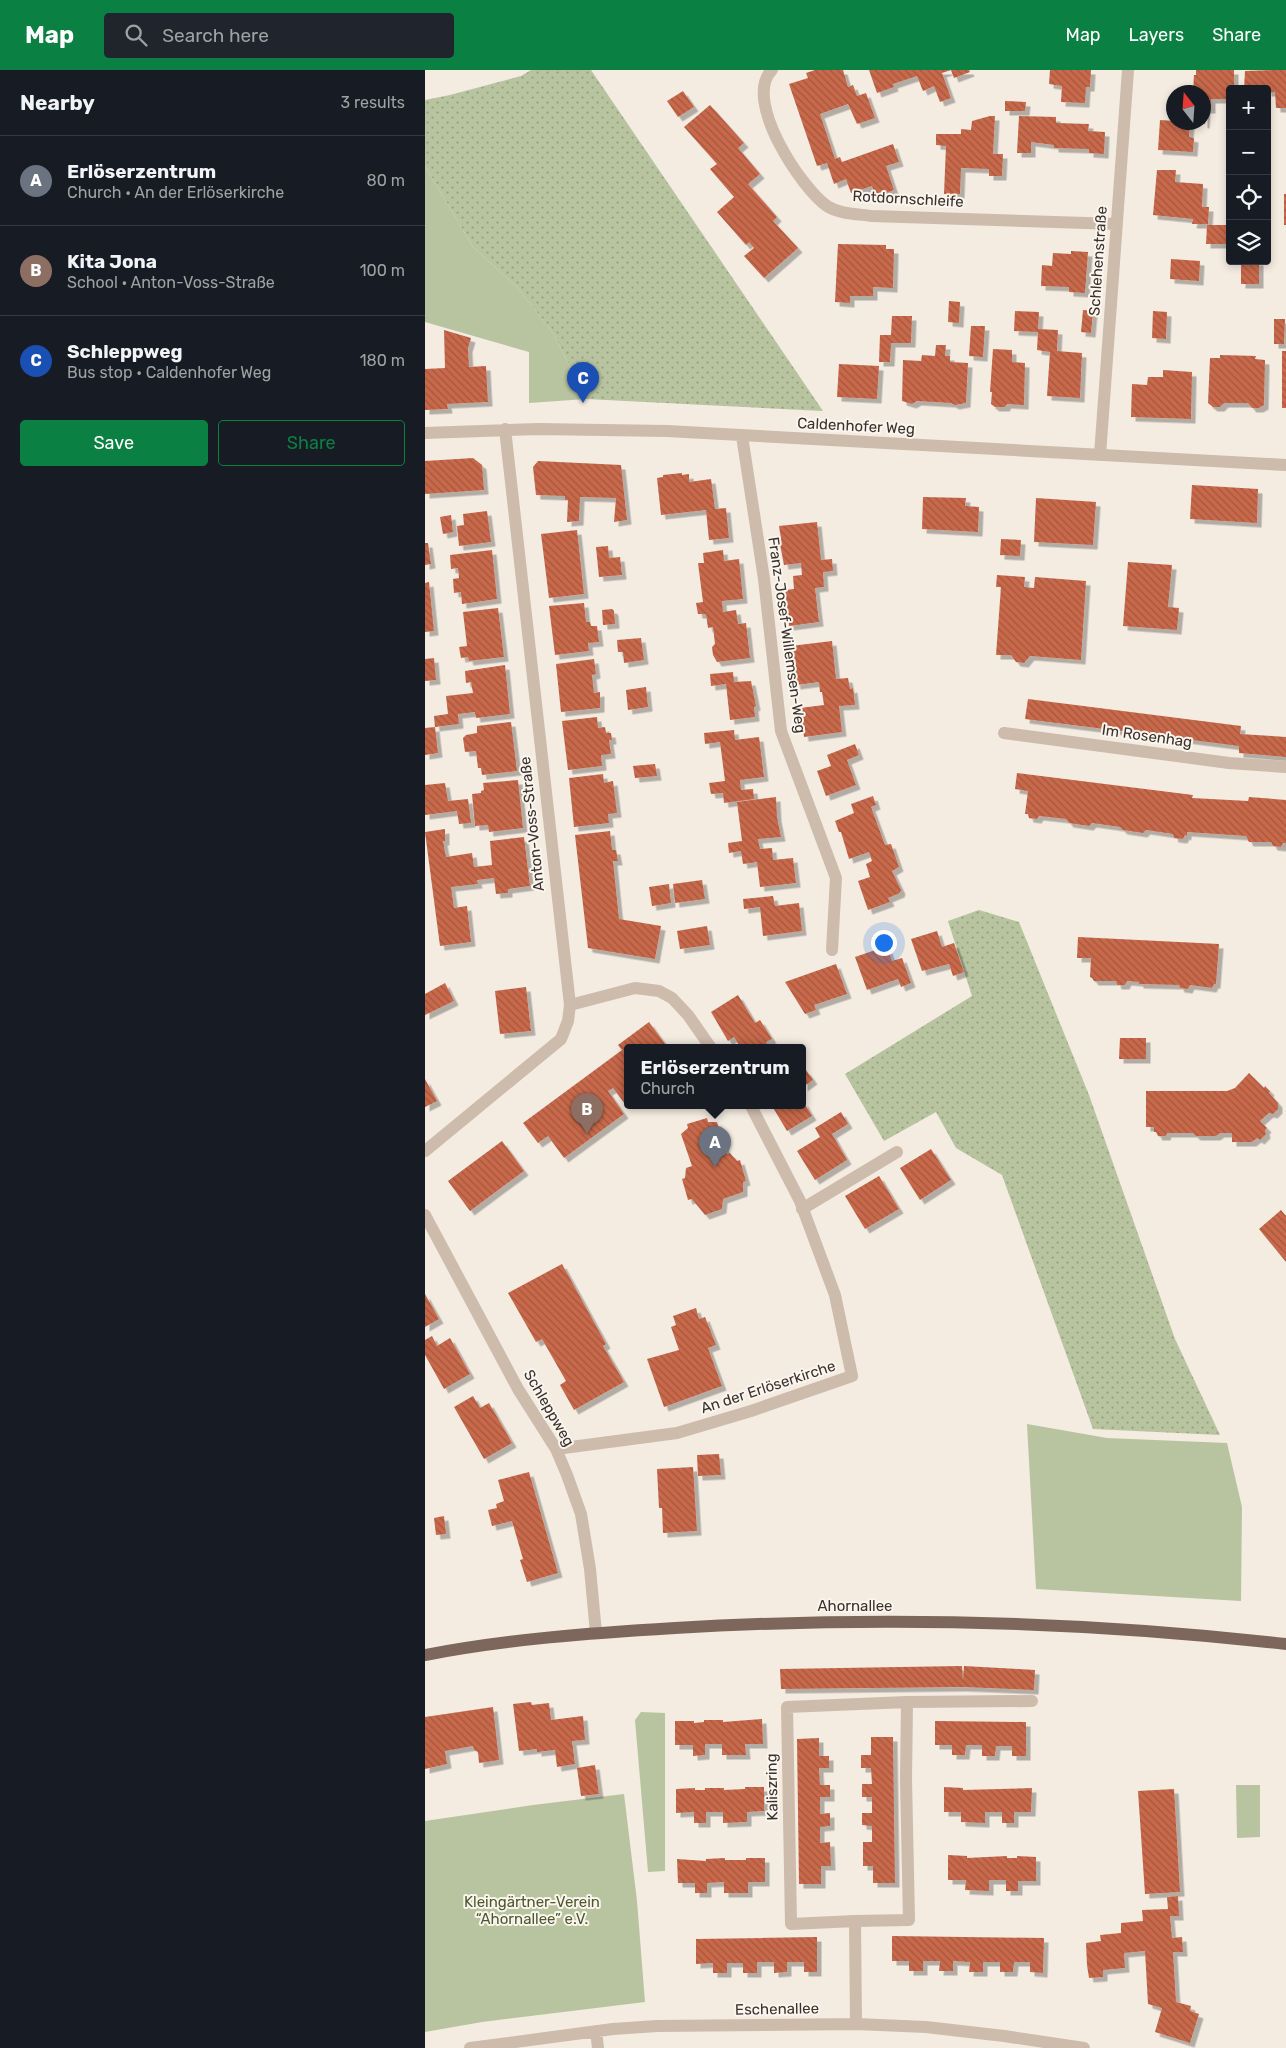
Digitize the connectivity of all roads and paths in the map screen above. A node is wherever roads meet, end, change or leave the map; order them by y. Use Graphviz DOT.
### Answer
graph roads {
  1 [pos="772,70"];
  2 [pos="1128,70"];
  3 [pos="1117,224"];
  4 [pos="505,429"];
  5 [pos="425,433"];
  6 [pos="742,436"];
  7 [pos="1100,455"];
  8 [pos="1286,465"];
  9 [pos="1004,733"];
  10 [pos="1286,767"];
  11 [pos="832,950"];
  12 [pos="569,1005"];
  13 [pos="708,1044"];
  14 [pos="753,1109"];
  15 [pos="425,1150"];
  16 [pos="897,1152"];
  17 [pos="803,1209"];
  18 [pos="425,1215"];
  19 [pos="556,1449"];
  20 [pos="596,1633"];
  21 [pos="1286,1644"];
  22 [pos="425,1655"];
  23 [pos="1032,1701"];
  24 [pos="907,1702"];
  25 [pos="855,1921"];
  26 [pos="856,2024"];
  27 [pos="597,2031"];
  28 [pos="470,2048"];
  29 [pos="598,2048"];
  30 [pos="1083,2048"];
  1 -- 3 [label="street, Rotdornschleife"];
  2 -- 3 [label="street, Schlehenstraße"];
  3 -- 7 [label="street, Schlehenstraße"];
  4 -- 5 [label="street, Caldenhofer Weg"];
  4 -- 6 [label="street, Caldenhofer Weg"];
  4 -- 12 [label="street, Anton-Voss-Straße"];
  6 -- 7 [label="street, Caldenhofer Weg"];
  6 -- 11 [label="street, Franz-Josef-Willemsen-Weg"];
  7 -- 8 [label="street, Caldenhofer Weg"];
  9 -- 10 [label="street, Im Rosenhag"];
  12 -- 13 [label="street"];
  12 -- 15 [label="street, Anton-Voss-Straße"];
  14 -- 17 [label="street, An der Erlöserkirche"];
  16 -- 17 [label="street"];
  17 -- 19 [label="street, An der Erlöserkirche"];
  18 -- 19 [label="street, Schleppweg"];
  19 -- 20 [label="street, Schleppweg"];
  20 -- 21 [label="main road, Ahornallee"];
  20 -- 22 [label="main road, Ahornallee"];
  23 -- 24 [label="street, Kaliszring"];
  24 -- 25 [label="street, Kaliszring"];
  24 -- 25 [label="street, Kaliszring"];
  25 -- 26 [label="street"];
  26 -- 27 [label="street, Eschenallee"];
  26 -- 30 [label="street, Eschenallee"];
  27 -- 28 [label="street, Eschenallee"];
  27 -- 29 [label="street"];
}
